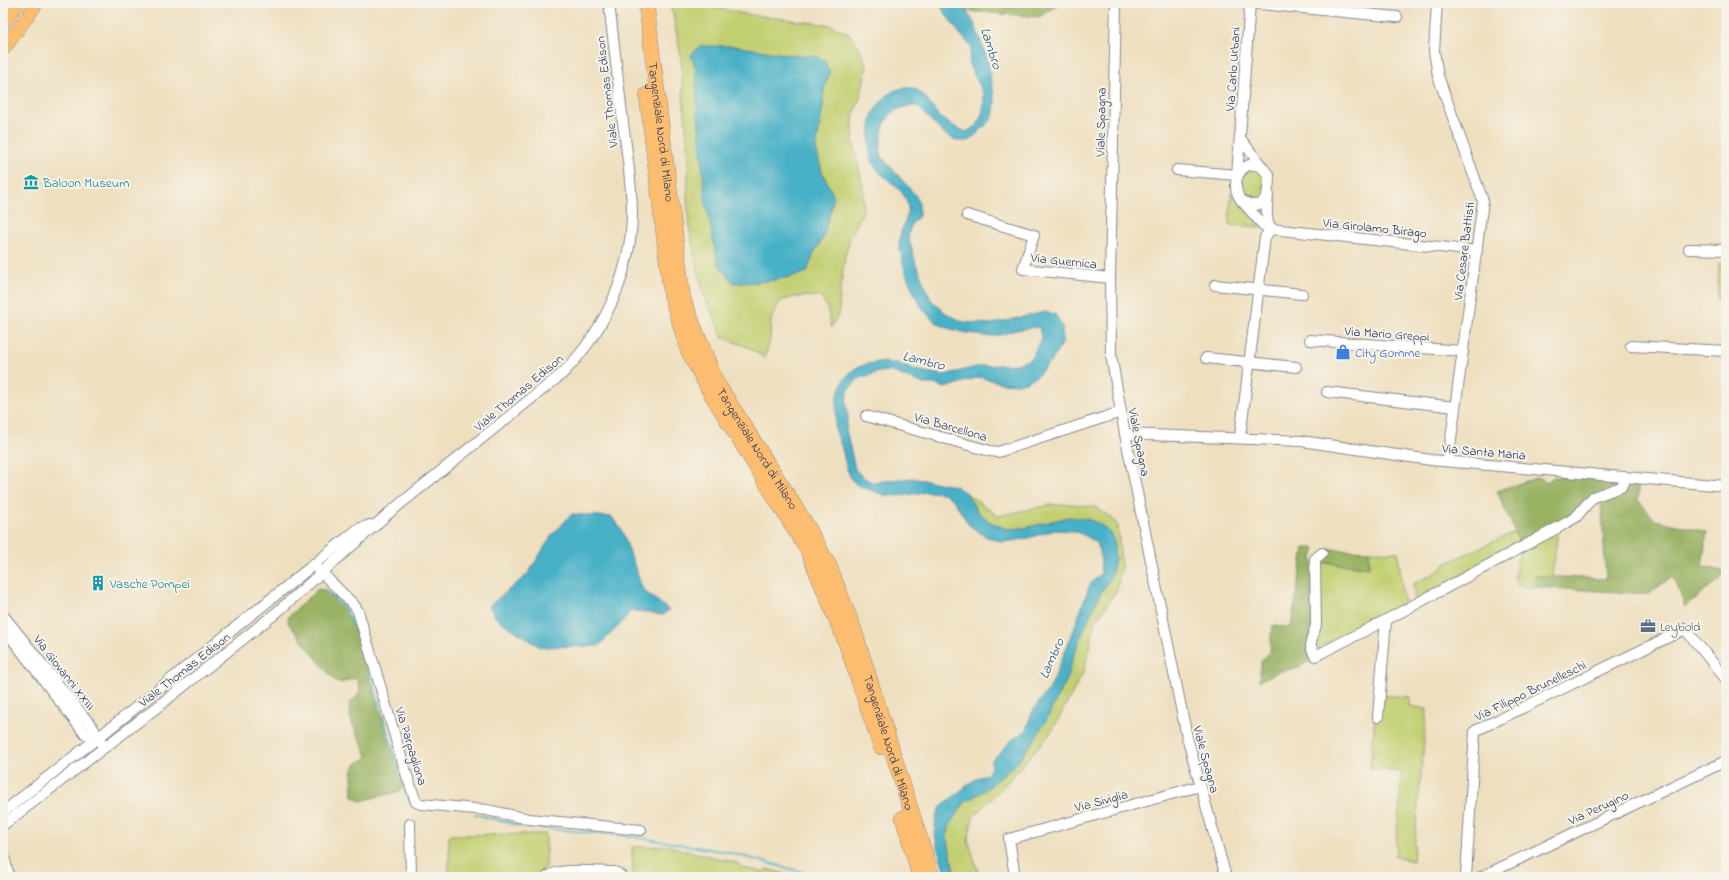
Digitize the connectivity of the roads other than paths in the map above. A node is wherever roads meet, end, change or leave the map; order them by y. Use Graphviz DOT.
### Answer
graph roads {
  1 [pos="18,3"];
  2 [pos="37,3"];
  3 [pos="609,3"];
  4 [pos="636,3"];
  5 [pos="646,3"];
  6 [pos="1116,3"];
  7 [pos="1250,3"];
  8 [pos="1437,3"];
  9 [pos="1397,17"];
  10 [pos="3,24"];
  11 [pos="3,50"];
  12 [pos="1240,138"];
  13 [pos="1262,168"];
  14 [pos="1176,170"];
  15 [pos="1237,175"];
  16 [pos="1268,195"];
  17 [pos="1241,200"];
  18 [pos="967,215"];
  19 [pos="1271,229"];
  20 [pos="1689,248"];
  21 [pos="1726,250"];
  22 [pos="1477,251"];
  23 [pos="1110,278"];
  24 [pos="1215,285"];
  25 [pos="1259,290"];
  26 [pos="1302,294"];
  27 [pos="1310,340"];
  28 [pos="1631,346"];
  29 [pos="1463,351"];
  30 [pos="1726,351"];
  31 [pos="1206,358"];
  32 [pos="1250,362"];
  33 [pos="1296,368"];
  34 [pos="1327,392"];
  35 [pos="1455,408"];
  36 [pos="1121,412"];
  37 [pos="866,416"];
  38 [pos="1125,434"];
  39 [pos="1240,437"];
  40 [pos="1448,461"];
  41 [pos="1625,477"];
  42 [pos="1726,486"];
  43 [pos="375,526"];
  44 [pos="1322,553"];
  45 [pos="313,564"];
  46 [pos="321,574"];
  47 [pos="3,615"];
  48 [pos="1386,620"];
  49 [pos="3,627"];
  50 [pos="1726,679"];
  51 [pos="1378,717"];
  52 [pos="97,738"];
  53 [pos="104,747"];
  54 [pos="1726,761"];
  55 [pos="1200,786"];
  56 [pos="3,812"];
  57 [pos="410,824"];
  58 [pos="3,825"];
  59 [pos="641,830"];
  60 [pos="3,853"];
  61 [pos="9,877"];
  62 [pos="411,877"];
  63 [pos="547,877"];
  64 [pos="622,877"];
  65 [pos="920,877"];
  66 [pos="932,877"];
  67 [pos="1015,877"];
  68 [pos="1226,877"];
  69 [pos="1466,877"];
  70 [pos="1481,877"];
  1 -- 10 [label="main road"];
  2 -- 11 [label="main road"];
  3 -- 43 [label="street, Viale Thomas Edison"];
  4 -- 65 [label="highway, Tangenziale Nord di Milano"];
  5 -- 66 [label="highway, Tangenziale Nord di Milano"];
  6 -- 23 [label="street, Viale Spagna"];
  7 -- 9 [label="street"];
  7 -- 12 [label="street, Via Carlo Urbani"];
  8 -- 22 [label="street, Via Cesare Battisti"];
  12 -- 13 [label="street"];
  12 -- 15 [label="street, Via Carlo Urbani"];
  13 -- 15 [label="street"];
  13 -- 16 [label="street"];
  14 -- 15 [label="street"];
  15 -- 17 [label="street"];
  16 -- 17 [label="street"];
  16 -- 19 [label="street"];
  17 -- 19 [label="street"];
  18 -- 23 [label="street, Via Guernica"];
  19 -- 22 [label="street, Via Girolamo Birago"];
  19 -- 25 [label="street"];
  20 -- 21 [label="street"];
  22 -- 29 [label="street, Via Cesare Battisti"];
  23 -- 36 [label="street, Viale Spagna"];
  24 -- 25 [label="street"];
  25 -- 26 [label="street"];
  25 -- 32 [label="street"];
  27 -- 29 [label="street, Via Mario Greppi"];
  28 -- 30 [label="street"];
  29 -- 35 [label="street, Via Cesare Battisti"];
  31 -- 32 [label="street"];
  32 -- 33 [label="street"];
  32 -- 39 [label="street"];
  34 -- 35 [label="street"];
  35 -- 40 [label="street, Via Cesare Battisti"];
  36 -- 37 [label="street, Via Barcellona"];
  36 -- 38 [label="street, Viale Spagna"];
  38 -- 39 [label="street, Via Santa Maria"];
  38 -- 55 [label="street, Viale Spagna"];
  39 -- 40 [label="street, Via Santa Maria"];
  40 -- 41 [label="street, Via Santa Maria"];
  41 -- 42 [label="street, Via Santa Maria"];
  41 -- 48 [label="street"];
  43 -- 45 [label="street, Viale Thomas Edison"];
  43 -- 46 [label="street, Viale Thomas Edison"];
  44 -- 48 [label="street"];
  45 -- 46 [label="street, Via Parpagliona"];
  45 -- 52 [label="street, Viale Thomas Edison"];
  46 -- 53 [label="street, Viale Thomas Edison"];
  46 -- 59 [label="street, Via Parpagliona"];
  47 -- 52 [label="street, Via Giovanni XXIII"];
  48 -- 51 [label="street"];
  49 -- 52 [label="street"];
  50 -- 69 [label="street, Via Filippo Brunelleschi"];
  52 -- 53 [label="street, Via Giovanni XXIII"];
  52 -- 56 [label="street, Viale Thomas Edison"];
  53 -- 58 [label="street, Viale Thomas Edison"];
  54 -- 70 [label="street, Via Perugino"];
  55 -- 67 [label="street, Via Siviglia"];
  55 -- 68 [label="street, Viale Spagna"];
  57 -- 62 [label="street"];
  60 -- 61 [label="street"];
  63 -- 64 [label="street"];
}
